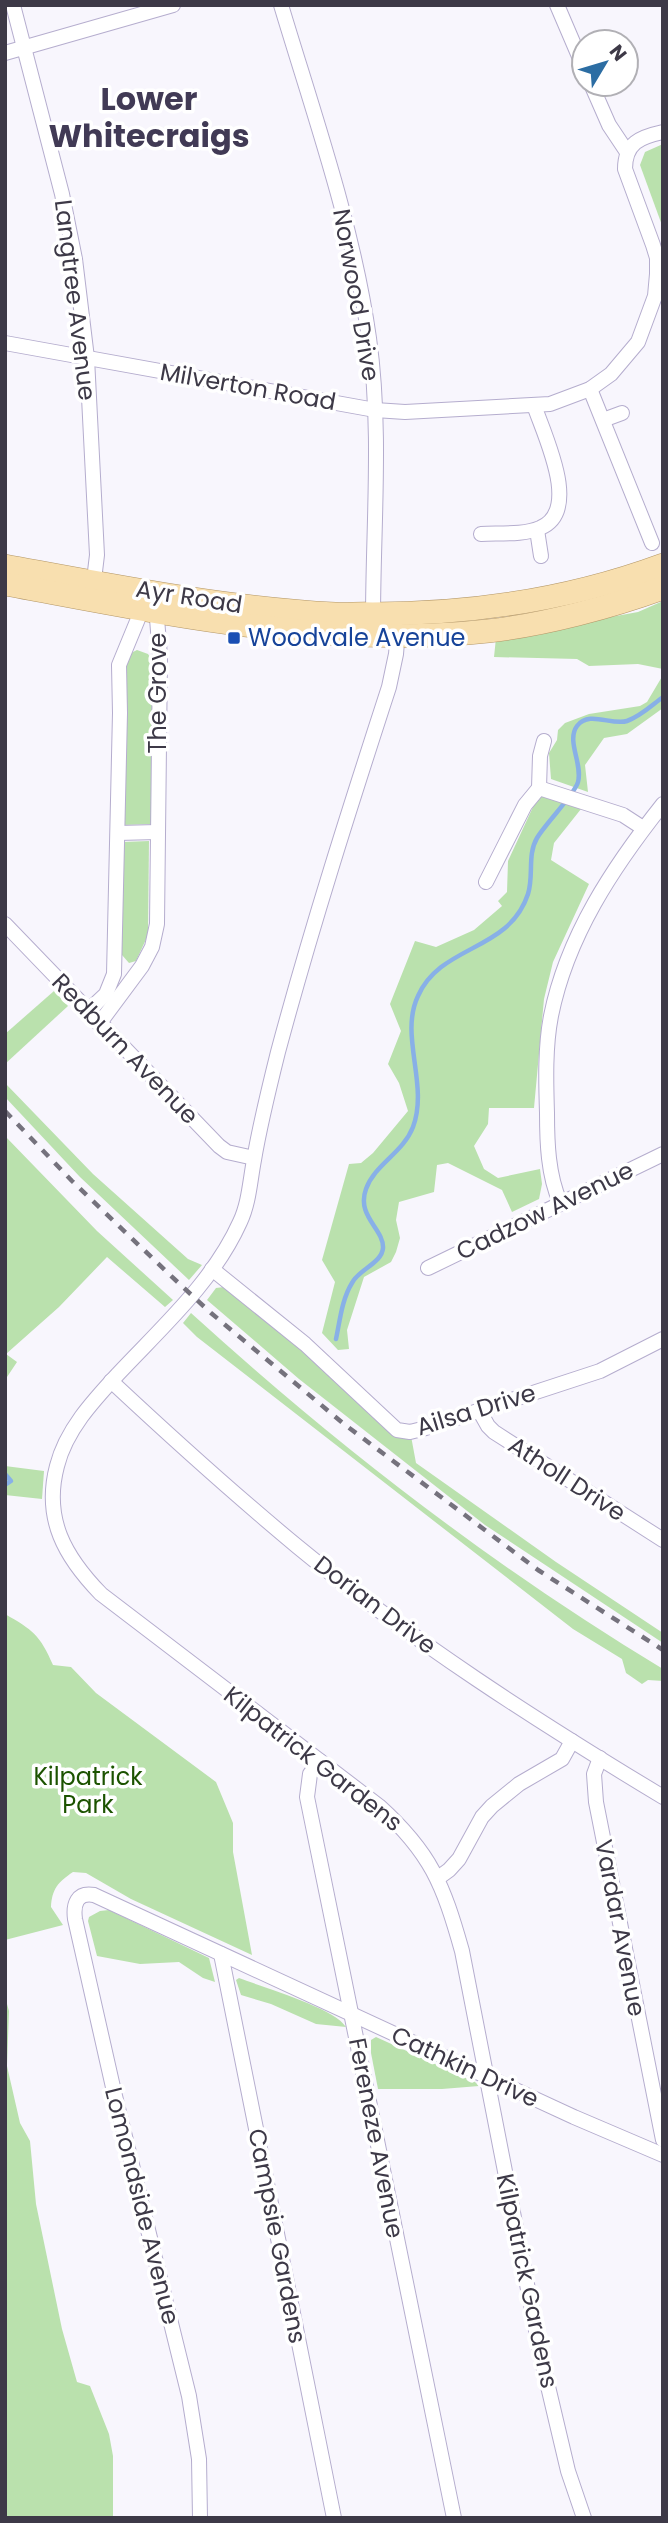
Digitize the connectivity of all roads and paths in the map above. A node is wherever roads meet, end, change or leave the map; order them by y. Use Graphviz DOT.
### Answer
graph roads {
  1 [pos="13,5"];
  2 [pos="173,5"];
  3 [pos="281,5"];
  4 [pos="556,5"];
  5 [pos="570,36"];
  6 [pos="25,48"];
  7 [pos="5,53"];
  8 [pos="597,98"];
  9 [pos="663,132"];
  10 [pos="627,152"];
  11 [pos="660,274"];
  12 [pos="5,343"];
  13 [pos="87,358"];
  14 [pos="590,389"];
  15 [pos="534,405"];
  16 [pos="375,410"];
  17 [pos="621,414"];
  18 [pos="603,420"];
  19 [pos="537,530"];
  20 [pos="481,534"];
  21 [pos="652,543"];
  22 [pos="541,556"];
  23 [pos="663,565"];
  24 [pos="5,566"];
  25 [pos="5,584"];
  26 [pos="663,588"];
  27 [pos="93,591"];
  28 [pos="150,604"];
  29 [pos="372,624"];
  30 [pos="398,625"];
  31 [pos="544,741"];
  32 [pos="539,788"];
  33 [pos="663,804"];
  34 [pos="643,828"];
  35 [pos="157,832"];
  36 [pos="118,833"];
  37 [pos="486,882"];
  38 [pos="5,924"];
  39 [pos="89,1010"];
  40 [pos="99,1024"];
  41 [pos="663,1154"];
  42 [pos="254,1158"];
  43 [pos="560,1202"];
  44 [pos="428,1268"];
  45 [pos="212,1269"];
  46 [pos="663,1339"];
  47 [pos="111,1381"];
  48 [pos="479,1410"];
  49 [pos="663,1540"];
  50 [pos="572,1741"];
  51 [pos="600,1758"];
  52 [pos="320,1761"];
  53 [pos="663,1797"];
  54 [pos="438,1878"];
  55 [pos="78,1898"];
  56 [pos="220,1954"];
  57 [pos="352,2015"];
  58 [pos="486,2077"];
  59 [pos="663,2140"];
  60 [pos="663,2155"];
  61 [pos="200,2518"];
  62 [pos="334,2518"];
  63 [pos="454,2518"];
  64 [pos="584,2518"];
  1 -- 6 [label="street, Langtree Avenue"];
  2 -- 6 [label="street"];
  3 -- 16 [label="street, Norwood Drive"];
  4 -- 5 [label="street"];
  6 -- 7 [label="street"];
  6 -- 13 [label="street, Langtree Avenue"];
  8 -- 10 [label="street"];
  9 -- 10 [label="street"];
  10 -- 11 [label="street, Milverton Road"];
  11 -- 14 [label="street, Milverton Road"];
  12 -- 13 [label="street, Milverton Road"];
  13 -- 16 [label="street, Milverton Road"];
  13 -- 27 [label="street, Langtree Avenue"];
  14 -- 15 [label="street, Milverton Road"];
  14 -- 18 [label="street"];
  15 -- 16 [label="street, Milverton Road"];
  15 -- 19 [label="street"];
  16 -- 29 [label="street, Norwood Drive"];
  17 -- 18 [label="street"];
  18 -- 21 [label="street"];
  19 -- 20 [label="street"];
  19 -- 22 [label="street"];
  23 -- 30 [label="main road, Ayr Road"];
  24 -- 27 [label="main road, Ayr Road"];
  25 -- 27 [label="main road, Ayr Road"];
  26 -- 30 [label="main road, Ayr Road"];
  27 -- 28 [label="main road, Ayr Road"];
  28 -- 29 [label="main road, Ayr Road"];
  28 -- 35 [label="street, The Grove"];
  28 -- 36 [label="street, The Grove"];
  29 -- 30 [label="main road, Ayr Road"];
  30 -- 42 [label="street"];
  31 -- 32 [label="street"];
  32 -- 34 [label="street"];
  32 -- 37 [label="street"];
  33 -- 34 [label="street"];
  34 -- 43 [label="street"];
  35 -- 36 [label="street"];
  35 -- 40 [label="street, The Grove"];
  36 -- 39 [label="street, The Grove"];
  38 -- 39 [label="street, Redburn Avenue"];
  39 -- 40 [label="street, Redburn Avenue"];
  40 -- 42 [label="street, Redburn Avenue"];
  41 -- 43 [label="street, Cadzow Avenue"];
  42 -- 45 [label="street"];
  43 -- 44 [label="street, Cadzow Avenue"];
  45 -- 47 [label="street, Kilpatrick Gardens"];
  45 -- 48 [label="street, Ailsa Drive"];
  46 -- 48 [label="street, Ailsa Drive"];
  47 -- 50 [label="street, Dorian Drive"];
  47 -- 52 [label="street, Kilpatrick Gardens"];
  48 -- 49 [label="street, Atholl Drive"];
  50 -- 51 [label="street, Dorian Drive"];
  50 -- 54 [label="street"];
  51 -- 53 [label="street, Dorian Drive"];
  51 -- 59 [label="street, Vardar Avenue"];
  52 -- 54 [label="street, Kilpatrick Gardens"];
  52 -- 57 [label="street, Fereneze Avenue"];
  54 -- 58 [label="street, Kilpatrick Gardens"];
  55 -- 56 [label="street, Cathkin Drive"];
  55 -- 61 [label="street, Lomondside Avenue"];
  56 -- 57 [label="street, Cathkin Drive"];
  56 -- 62 [label="street, Campsie Gardens"];
  57 -- 58 [label="street, Cathkin Drive"];
  57 -- 63 [label="street, Fereneze Avenue"];
  58 -- 60 [label="street, Cathkin Drive"];
  58 -- 64 [label="street, Kilpatrick Gardens"];
}
